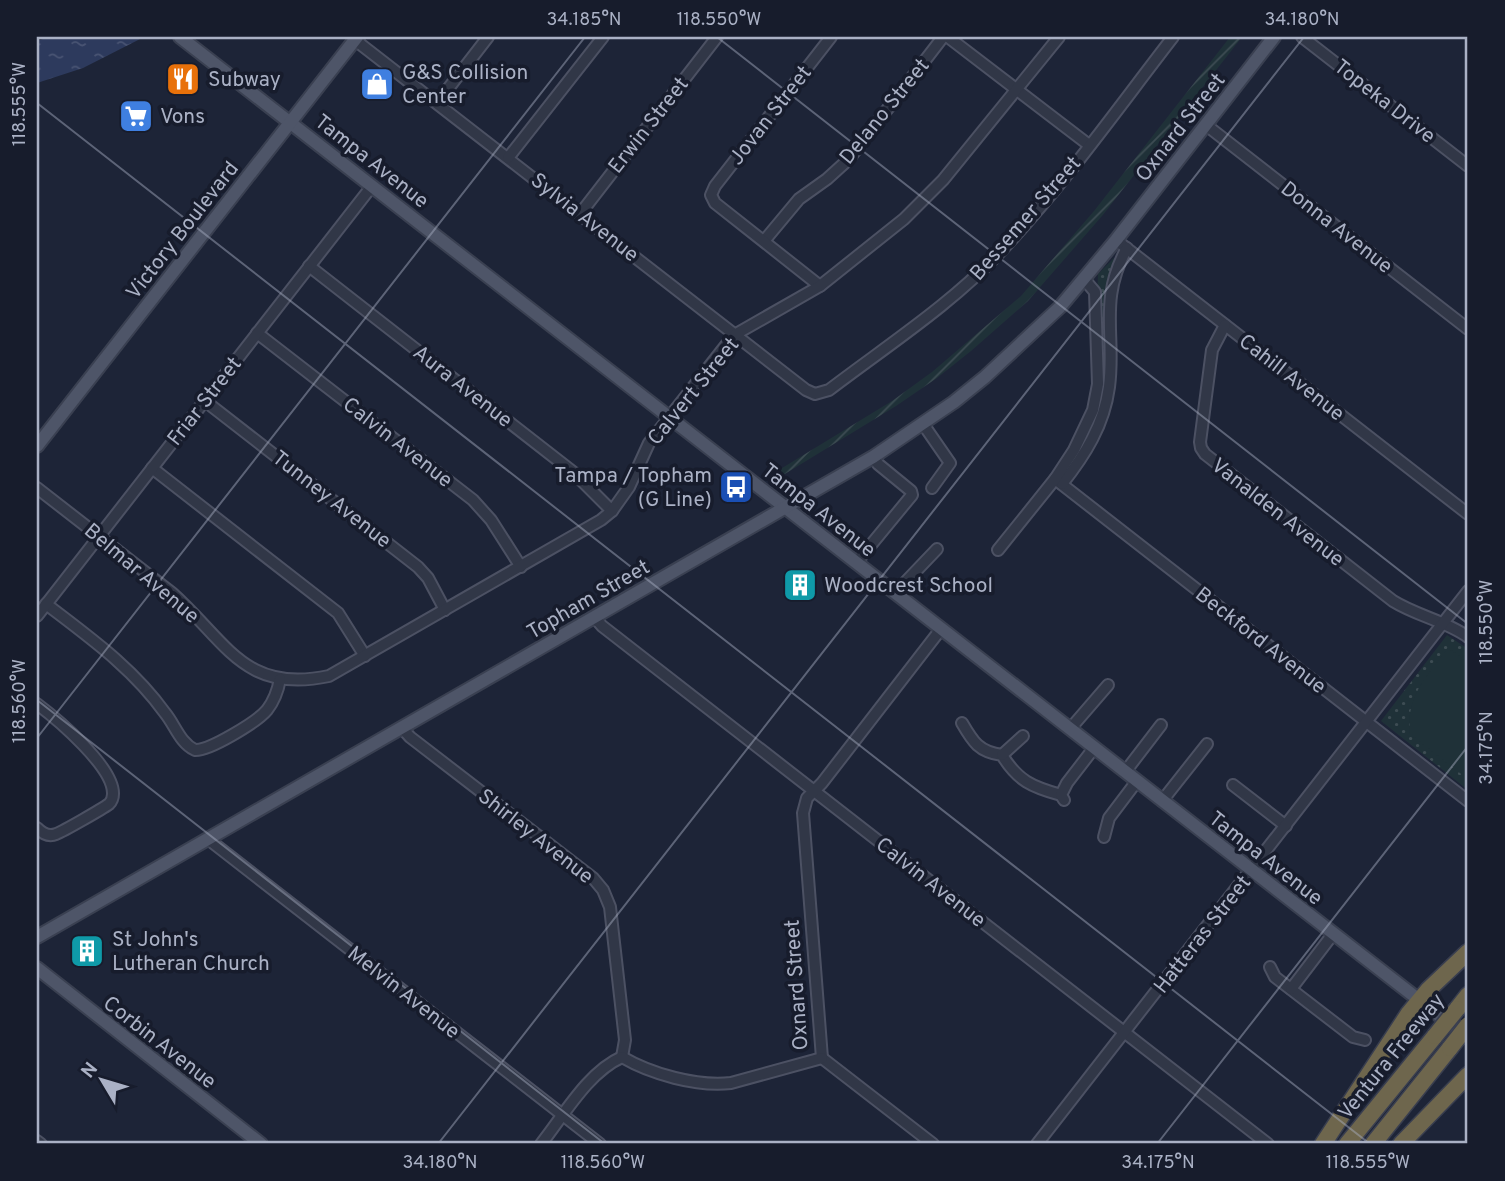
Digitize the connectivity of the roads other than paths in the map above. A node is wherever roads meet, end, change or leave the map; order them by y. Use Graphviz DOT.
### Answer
graph roads {
  1 [pos="180,37"];
  2 [pos="488,37"];
  3 [pos="603,37"];
  4 [pos="717,37"];
  5 [pos="831,37"];
  6 [pos="946,37"];
  7 [pos="1059,37"];
  8 [pos="1173,37"];
  9 [pos="1274,37"];
  10 [pos="1302,37"];
  11 [pos="356,38"];
  12 [pos="1017,89"];
  13 [pos="437,103"];
  14 [pos="290,122"];
  15 [pos="1206,125"];
  16 [pos="1089,145"];
  17 [pos="508,158"];
  18 [pos="1468,166"];
  19 [pos="372,186"];
  20 [pos="580,214"];
  21 [pos="764,242"];
  22 [pos="1122,244"];
  23 [pos="309,266"];
  24 [pos="1084,279"];
  25 [pos="820,286"];
  26 [pos="1225,325"];
  27 [pos="1468,329"];
  28 [pos="257,333"];
  29 [pos="736,334"];
  30 [pos="815,394"];
  31 [pos="205,401"];
  32 [pos="670,417"];
  33 [pos="923,424"];
  34 [pos="37,446"];
  35 [pos="873,457"];
  36 [pos="152,468"];
  37 [pos="1059,481"];
  38 [pos="37,488"];
  39 [pos="932,488"];
  40 [pos="786,508"];
  41 [pos="612,511"];
  42 [pos="1468,514"];
  43 [pos="98,536"];
  44 [pos="937,549"];
  45 [pos="998,550"];
  46 [pos="856,562"];
  47 [pos="521,567"];
  48 [pos="1468,591"];
  49 [pos="895,593"];
  50 [pos="47,604"];
  51 [pos="445,610"];
  52 [pos="37,616"];
  53 [pos="595,618"];
  54 [pos="1443,624"];
  55 [pos="941,629"];
  56 [pos="1468,637"];
  57 [pos="365,656"];
  58 [pos="280,680"];
  59 [pos="1108,685"];
  60 [pos="37,704"];
  61 [pos="1367,722"];
  62 [pos="962,723"];
  63 [pos="1161,725"];
  64 [pos="402,728"];
  65 [pos="1070,729"];
  66 [pos="1023,736"];
  67 [pos="1207,744"];
  68 [pos="1094,748"];
  69 [pos="1002,755"];
  70 [pos="1125,772"];
  71 [pos="1137,781"];
  72 [pos="1233,785"];
  73 [pos="813,791"];
  74 [pos="1468,801"];
  75 [pos="1162,802"];
  76 [pos="1286,826"];
  77 [pos="37,828"];
  78 [pos="1104,837"];
  79 [pos="208,839"];
  80 [pos="1251,870"];
  81 [pos="1333,934"];
  82 [pos="37,937"];
  83 [pos="1468,952"];
  84 [pos="1270,967"];
  85 [pos="37,968"];
  86 [pos="1291,989"];
  87 [pos="1468,995"];
  88 [pos="1418,1000"];
  89 [pos="1468,1025"];
  90 [pos="1126,1032"];
  91 [pos="1468,1038"];
  92 [pos="1365,1040"];
  93 [pos="622,1057"];
  94 [pos="822,1058"];
  95 [pos="1468,1075"];
  96 [pos="563,1116"];
  97 [pos="37,1141"];
  98 [pos="41,1144"];
  99 [pos="261,1144"];
  100 [pos="541,1144"];
  101 [pos="600,1144"];
  102 [pos="933,1144"];
  103 [pos="1037,1144"];
  104 [pos="1268,1144"];
  105 [pos="1324,1144"];
  106 [pos="1347,1144"];
  107 [pos="1373,1144"];
  108 [pos="1401,1144"];
  1 -- 14 [label="main road, Tampa Avenue"];
  2 -- 13 [label="street"];
  3 -- 17 [label="street"];
  4 -- 20 [label="street, Erwin Street"];
  5 -- 21 [label="street, Jovan Street"];
  6 -- 12 [label="street"];
  6 -- 21 [label="street, Delano Street"];
  7 -- 12 [label="street, Calvert Street"];
  8 -- 16 [label="street, Bessemer Street"];
  9 -- 15 [label="main road, Oxnard Street"];
  10 -- 18 [label="street, Topeka Drive"];
  11 -- 13 [label="street, Sylvia Avenue"];
  11 -- 14 [label="main road, Victory Boulevard"];
  12 -- 16 [label="street"];
  12 -- 25 [label="street, Calvert Street"];
  13 -- 17 [label="street, Sylvia Avenue"];
  14 -- 19 [label="main road, Tampa Avenue"];
  14 -- 34 [label="main road, Victory Boulevard"];
  15 -- 22 [label="main road, Oxnard Street"];
  15 -- 27 [label="street, Donna Avenue"];
  16 -- 30 [label="street, Bessemer Street"];
  17 -- 20 [label="street, Sylvia Avenue"];
  19 -- 23 [label="street, Friar Street"];
  19 -- 32 [label="main road, Tampa Avenue"];
  20 -- 29 [label="street, Sylvia Avenue"];
  21 -- 25 [label="street"];
  22 -- 24 [label="main road, Topham Street"];
  22 -- 26 [label="street, Cahill Avenue"];
  22 -- 37 [label="street, Oxnard Street"];
  23 -- 28 [label="street, Friar Street"];
  23 -- 41 [label="street, Aura Avenue"];
  24 -- 33 [label="main road, Topham Street"];
  24 -- 37 [label="street, Oxnard Street"];
  25 -- 29 [label="street, Calvert Street"];
  26 -- 42 [label="street, Cahill Avenue"];
  26 -- 54 [label="street, Vanalden Avenue"];
  28 -- 31 [label="street, Friar Street"];
  28 -- 47 [label="street, Calvin Avenue"];
  29 -- 30 [label="street, Sylvia Avenue"];
  29 -- 32 [label="street, Calvert Street"];
  31 -- 36 [label="street, Friar Street"];
  31 -- 51 [label="street, Tunney Avenue"];
  32 -- 40 [label="main road, Tampa Avenue"];
  32 -- 41 [label="street, Calvert Street"];
  33 -- 35 [label="main road, Topham Street"];
  33 -- 39 [label="street"];
  35 -- 40 [label="main road, Topham Street"];
  35 -- 46 [label="street"];
  36 -- 43 [label="street, Friar Street"];
  36 -- 57 [label="street"];
  37 -- 45 [label="street, Oxnard Street"];
  37 -- 61 [label="street, Beckford Avenue"];
  38 -- 43 [label="street, Belmar Avenue"];
  40 -- 46 [label="main road, Tampa Avenue"];
  40 -- 53 [label="main road, Topham Street"];
  41 -- 47 [label="street, Calvert Street"];
  43 -- 50 [label="street, Friar Street"];
  43 -- 58 [label="street, Belmar Avenue"];
  44 -- 49 [label="street"];
  46 -- 49 [label="main road, Tampa Avenue"];
  47 -- 51 [label="street, Calvert Street"];
  48 -- 54 [label="street, Hatteras Street"];
  49 -- 55 [label="main road, Tampa Avenue"];
  50 -- 52 [label="street, Friar Street"];
  50 -- 58 [label="street"];
  51 -- 57 [label="street, Calvert Street"];
  53 -- 64 [label="main road, Topham Street"];
  53 -- 73 [label="street, Calvin Avenue"];
  54 -- 56 [label="street, Vanalden Avenue"];
  54 -- 61 [label="street, Hatteras Street"];
  55 -- 65 [label="main road, Tampa Avenue"];
  55 -- 73 [label="street, Oxnard Street"];
  57 -- 58 [label="street, Calvert Street"];
  59 -- 65 [label="street"];
  60 -- 77 [label="street"];
  61 -- 74 [label="street, Beckford Avenue"];
  61 -- 76 [label="street, Hatteras Street"];
  62 -- 69 [label="street"];
  63 -- 70 [label="street"];
  64 -- 79 [label="main road, Topham Street"];
  64 -- 93 [label="street, Shirley Avenue"];
  65 -- 68 [label="main road, Tampa Avenue"];
  66 -- 69 [label="street"];
  67 -- 75 [label="street"];
  68 -- 69 [label="street"];
  68 -- 70 [label="main road, Tampa Avenue"];
  70 -- 71 [label="main road, Tampa Avenue"];
  71 -- 75 [label="main road, Tampa Avenue"];
  71 -- 78 [label="street"];
  72 -- 76 [label="street"];
  73 -- 90 [label="street, Calvin Avenue"];
  73 -- 94 [label="street, Oxnard Street"];
  75 -- 80 [label="main road, Tampa Avenue"];
  76 -- 80 [label="street, Hatteras Street"];
  79 -- 82 [label="main road, Topham Street"];
  79 -- 96 [label="street, Melvin Avenue"];
  80 -- 81 [label="main road, Tampa Avenue"];
  80 -- 90 [label="street, Hatteras Street"];
  81 -- 86 [label="street"];
  81 -- 88 [label="main road, Tampa Avenue"];
  83 -- 88 [label="highway"];
  84 -- 86 [label="street"];
  85 -- 99 [label="main road, Corbin Avenue"];
  86 -- 92 [label="street"];
  87 -- 106 [label="highway, Ventura Freeway, bridge"];
  88 -- 91 [label="main road, Tampa Avenue"];
  88 -- 105 [label="highway"];
  89 -- 107 [label="highway, Ventura Freeway, bridge"];
  90 -- 103 [label="street, Hatteras Street"];
  90 -- 104 [label="street, Calvin Avenue"];
  93 -- 94 [label="street, Oxnard Street"];
  93 -- 96 [label="street"];
  94 -- 102 [label="street"];
  95 -- 108 [label="highway"];
  96 -- 100 [label="street"];
  96 -- 101 [label="street, Melvin Avenue"];
  97 -- 98 [label="street"];
}
